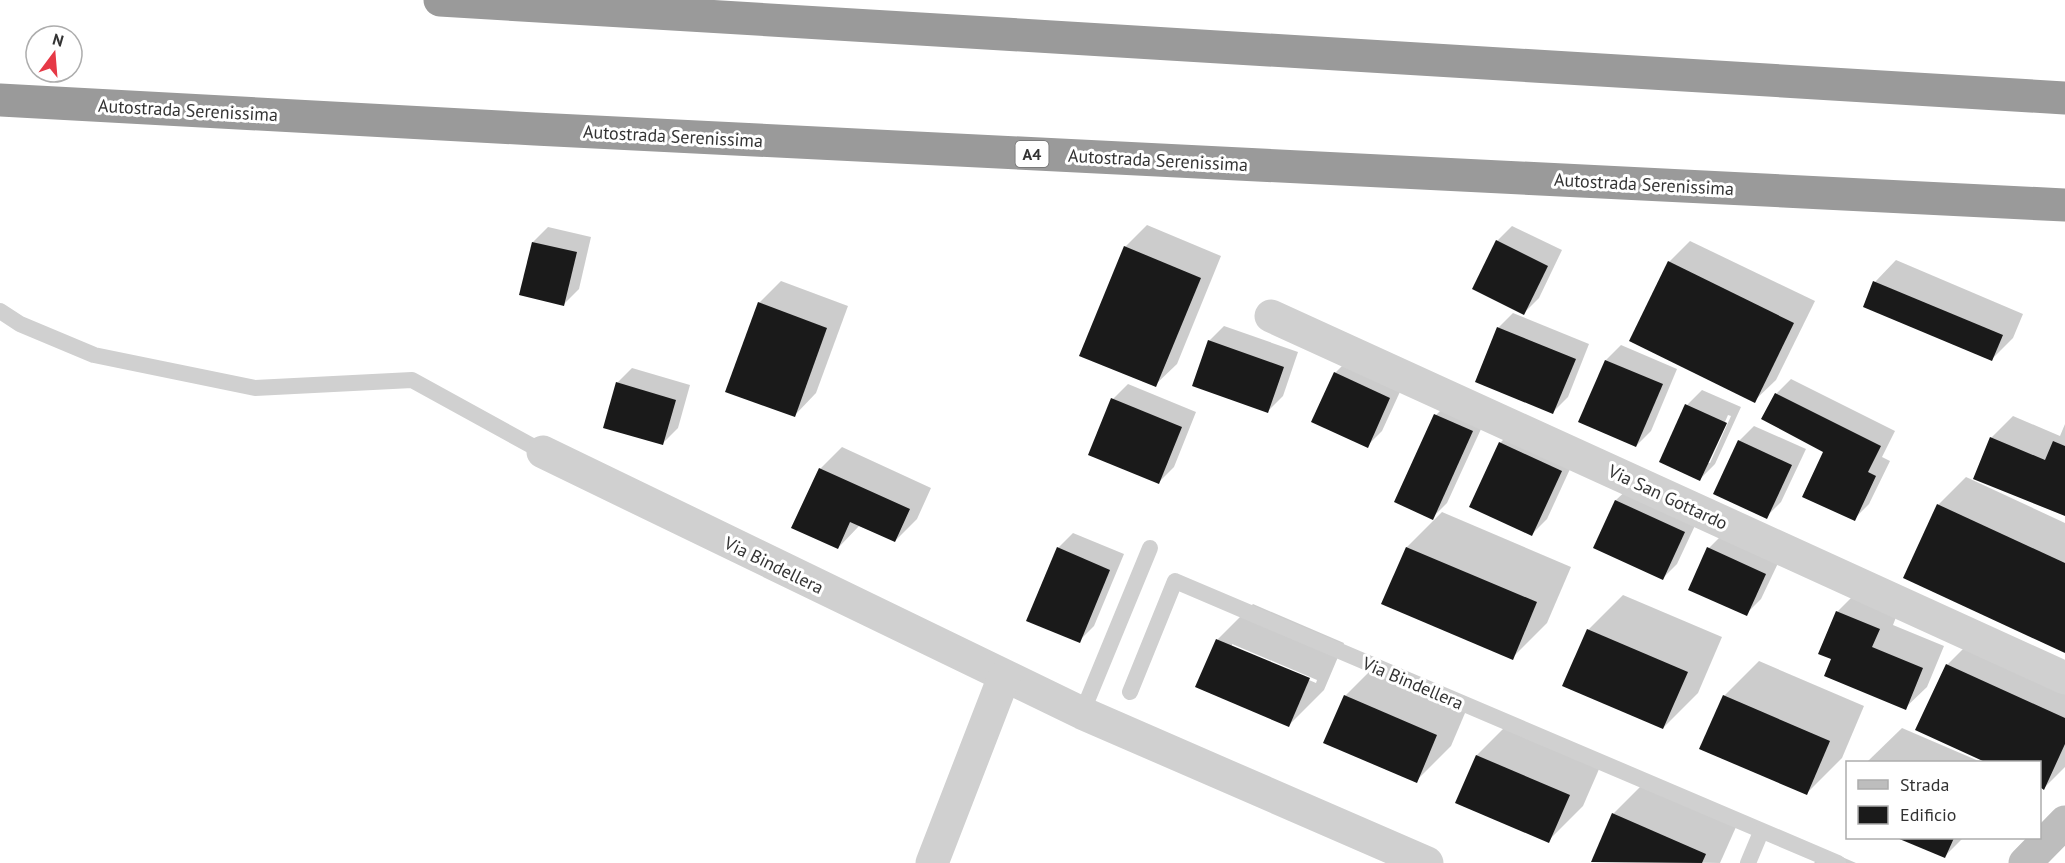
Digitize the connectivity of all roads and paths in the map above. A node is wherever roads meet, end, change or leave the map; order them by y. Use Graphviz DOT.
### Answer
graph roads {
  1 [pos="440,0"];
  2 [pos="2065,98"];
  3 [pos="0,100"];
  4 [pos="2065,205"];
  5 [pos="0,311"];
  6 [pos="1271,316"];
  7 [pos="543,452"];
  8 [pos="1150,548"];
  9 [pos="1004,677"];
  10 [pos="2065,678"];
  11 [pos="1130,692"];
  12 [pos="1082,713"];
  13 [pos="2065,822"];
  14 [pos="1761,832"];
  15 [pos="932,863"];
  16 [pos="1427,863"];
  17 [pos="1748,863"];
  18 [pos="1838,863"];
  19 [pos="2025,863"];
  1 -- 2 [label="highway"];
  3 -- 4 [label="highway, Autostrada Serenissima / A4"];
  5 -- 7 [label="lane"];
  6 -- 10 [label="street, Via San Gottardo"];
  7 -- 9 [label="street, Via Bindellera"];
  8 -- 12 [label="lane"];
  9 -- 12 [label="street, Via Bindellera"];
  9 -- 15 [label="street"];
  11 -- 14 [label="lane, Via Bindellera"];
  12 -- 16 [label="street, Via Bindellera"];
  13 -- 19 [label="main road"];
  14 -- 17 [label="lane"];
  14 -- 18 [label="lane, Via Bindellera"];
}
